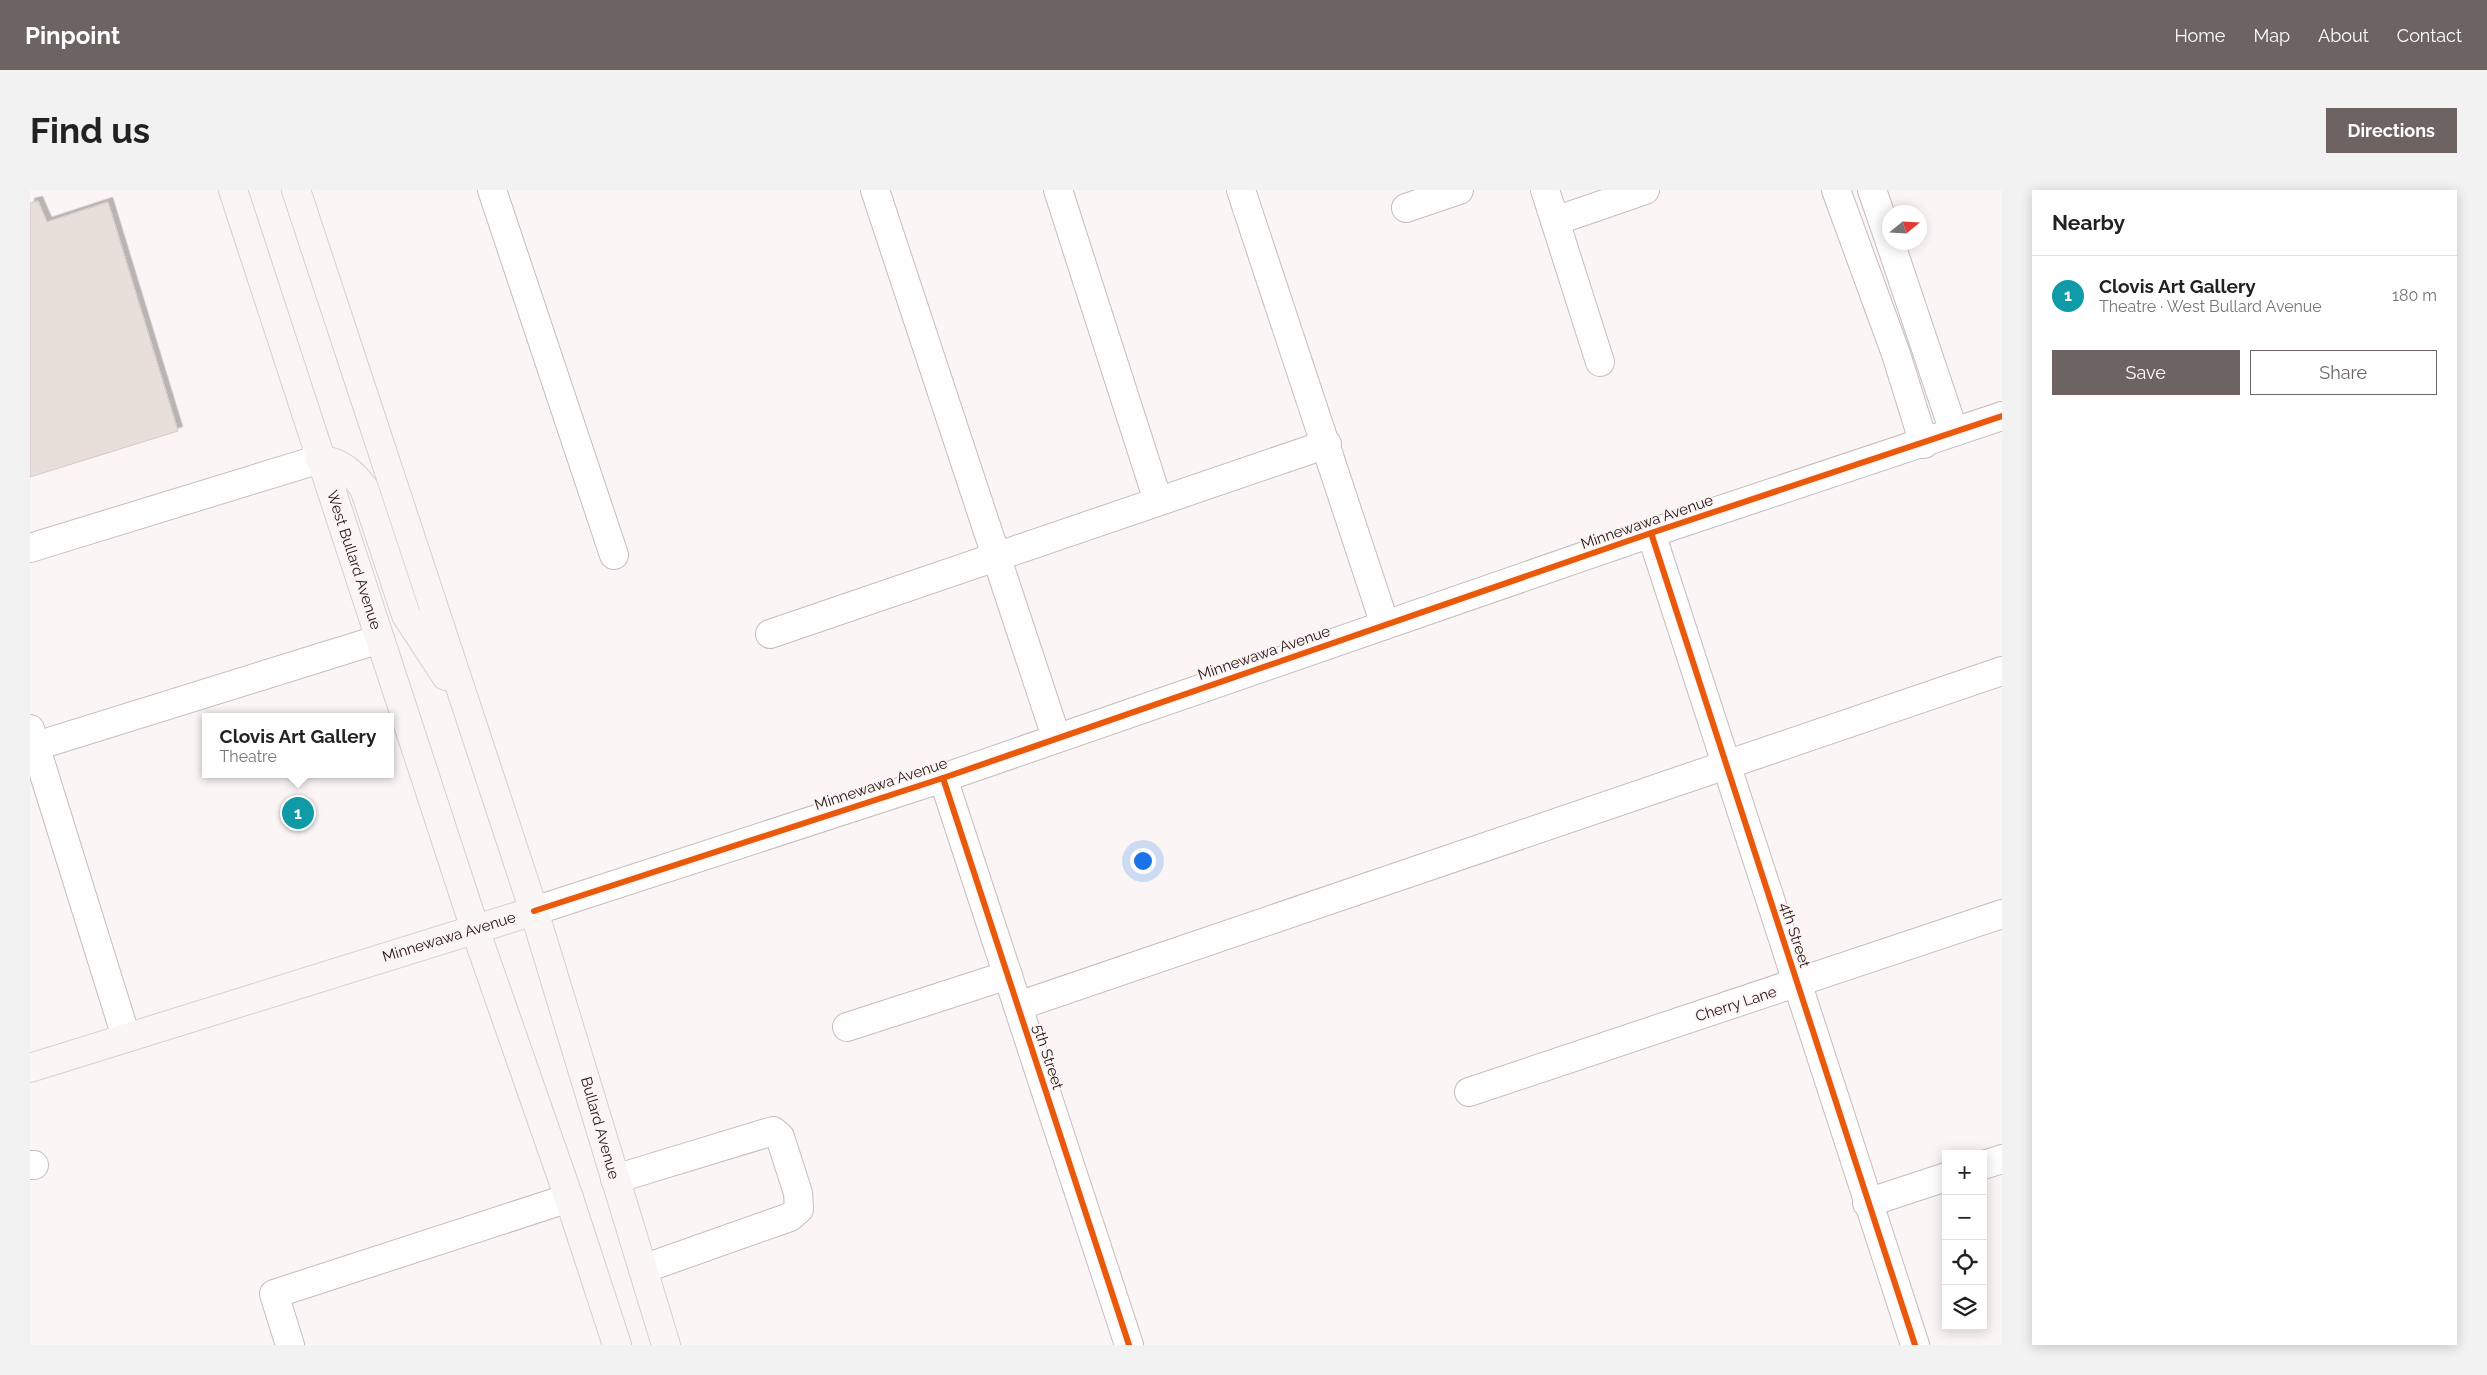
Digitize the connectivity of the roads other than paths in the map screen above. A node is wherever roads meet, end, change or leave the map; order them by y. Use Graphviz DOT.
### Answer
graph roads {
  1 [pos="233,190"];
  2 [pos="296,190"];
  3 [pos="492,190"];
  4 [pos="875,190"];
  5 [pos="1058,190"];
  6 [pos="1241,190"];
  7 [pos="1459,190"];
  8 [pos="1545,190"];
  9 [pos="1645,190"];
  10 [pos="1836,190"];
  11 [pos="1872,190"];
  12 [pos="1406,208"];
  13 [pos="1882,219"];
  14 [pos="1556,221"];
  15 [pos="1893,250"];
  16 [pos="1903,281"];
  17 [pos="1873,291"];
  18 [pos="1600,362"];
  19 [pos="2002,416"];
  20 [pos="1954,432"];
  21 [pos="1326,444"];
  22 [pos="1924,444"];
  23 [pos="320,459"];
  24 [pos="1158,501"];
  25 [pos="1651,533"];
  26 [pos="30,548"];
  27 [pos="614,555"];
  28 [pos="997,556"];
  29 [pos="1385,625"];
  30 [pos="770,634"];
  31 [pos="380,640"];
  32 [pos="2002,671"];
  33 [pos="467,709"];
  34 [pos="1056,737"];
  35 [pos="32,741"];
  36 [pos="1726,764"];
  37 [pos="943,778"];
  38 [pos="534,911"];
  39 [pos="2002,914"];
  40 [pos="475,929"];
  41 [pos="1008,975"];
  42 [pos="1797,983"];
  43 [pos="1018,1006"];
  44 [pos="848,1027"];
  45 [pos="126,1037"];
  46 [pos="30,1068"];
  47 [pos="1469,1092"];
  48 [pos="2002,1159"];
  49 [pos="1987,1164"];
  50 [pos="615,1179"];
  51 [pos="1942,1179"];
  52 [pos="569,1198"];
  53 [pos="1868,1203"];
  54 [pos="642,1269"];
  55 [pos="290,1345"];
  56 [pos="617,1345"];
  57 [pos="666,1345"];
  58 [pos="1129,1345"];
  59 [pos="1915,1345"];
  1 -- 23 [label="main road, West Bullard Avenue"];
  2 -- 33 [label="main road"];
  3 -- 27 [label="street"];
  4 -- 28 [label="street"];
  5 -- 24 [label="street"];
  6 -- 21 [label="street"];
  7 -- 12 [label="street"];
  8 -- 14 [label="street"];
  9 -- 14 [label="street"];
  10 -- 17 [label="street"];
  11 -- 13 [label="street"];
  14 -- 18 [label="street"];
  15 -- 16 [label="street"];
  16 -- 17 [label="street"];
  16 -- 20 [label="street"];
  17 -- 22 [label="street"];
  19 -- 20 [label="street, Minnewawa Avenue"];
  20 -- 22 [label="street, Minnewawa Avenue"];
  21 -- 24 [label="street"];
  21 -- 29 [label="street"];
  22 -- 25 [label="street, Minnewawa Avenue"];
  23 -- 26 [label="street"];
  23 -- 31 [label="main road, West Bullard Avenue"];
  23 -- 33 [label="main road"];
  24 -- 28 [label="street"];
  25 -- 29 [label="street, Minnewawa Avenue"];
  25 -- 36 [label="street, 4th Street"];
  28 -- 30 [label="street"];
  28 -- 34 [label="street"];
  29 -- 34 [label="street, Minnewawa Avenue"];
  31 -- 35 [label="street"];
  31 -- 40 [label="main road, West Bullard Avenue"];
  32 -- 36 [label="street"];
  33 -- 38 [label="main road"];
  34 -- 37 [label="street, Minnewawa Avenue"];
  35 -- 45 [label="street"];
  36 -- 42 [label="street, 4th Street"];
  36 -- 43 [label="street"];
  37 -- 38 [label="street, Minnewawa Avenue"];
  37 -- 41 [label="street, 5th Street"];
  38 -- 40 [label="main road, Minnewawa Avenue"];
  38 -- 50 [label="main road, Bullard Avenue"];
  39 -- 42 [label="street, Cherry Lane"];
  40 -- 45 [label="main road, Minnewawa Avenue"];
  40 -- 52 [label="main road"];
  41 -- 43 [label="street, 5th Street"];
  41 -- 44 [label="street"];
  42 -- 47 [label="street, Cherry Lane"];
  42 -- 53 [label="street, 4th Street"];
  43 -- 58 [label="street, 5th Street"];
  45 -- 46 [label="main road, Minnewawa Avenue"];
  48 -- 49 [label="street"];
  50 -- 54 [label="main road, Bullard Avenue"];
  50 -- 54 [label="street"];
  51 -- 53 [label="street"];
  52 -- 55 [label="street"];
  52 -- 56 [label="main road"];
  53 -- 59 [label="street, 4th Street"];
  54 -- 57 [label="main road, Bullard Avenue"];
}
